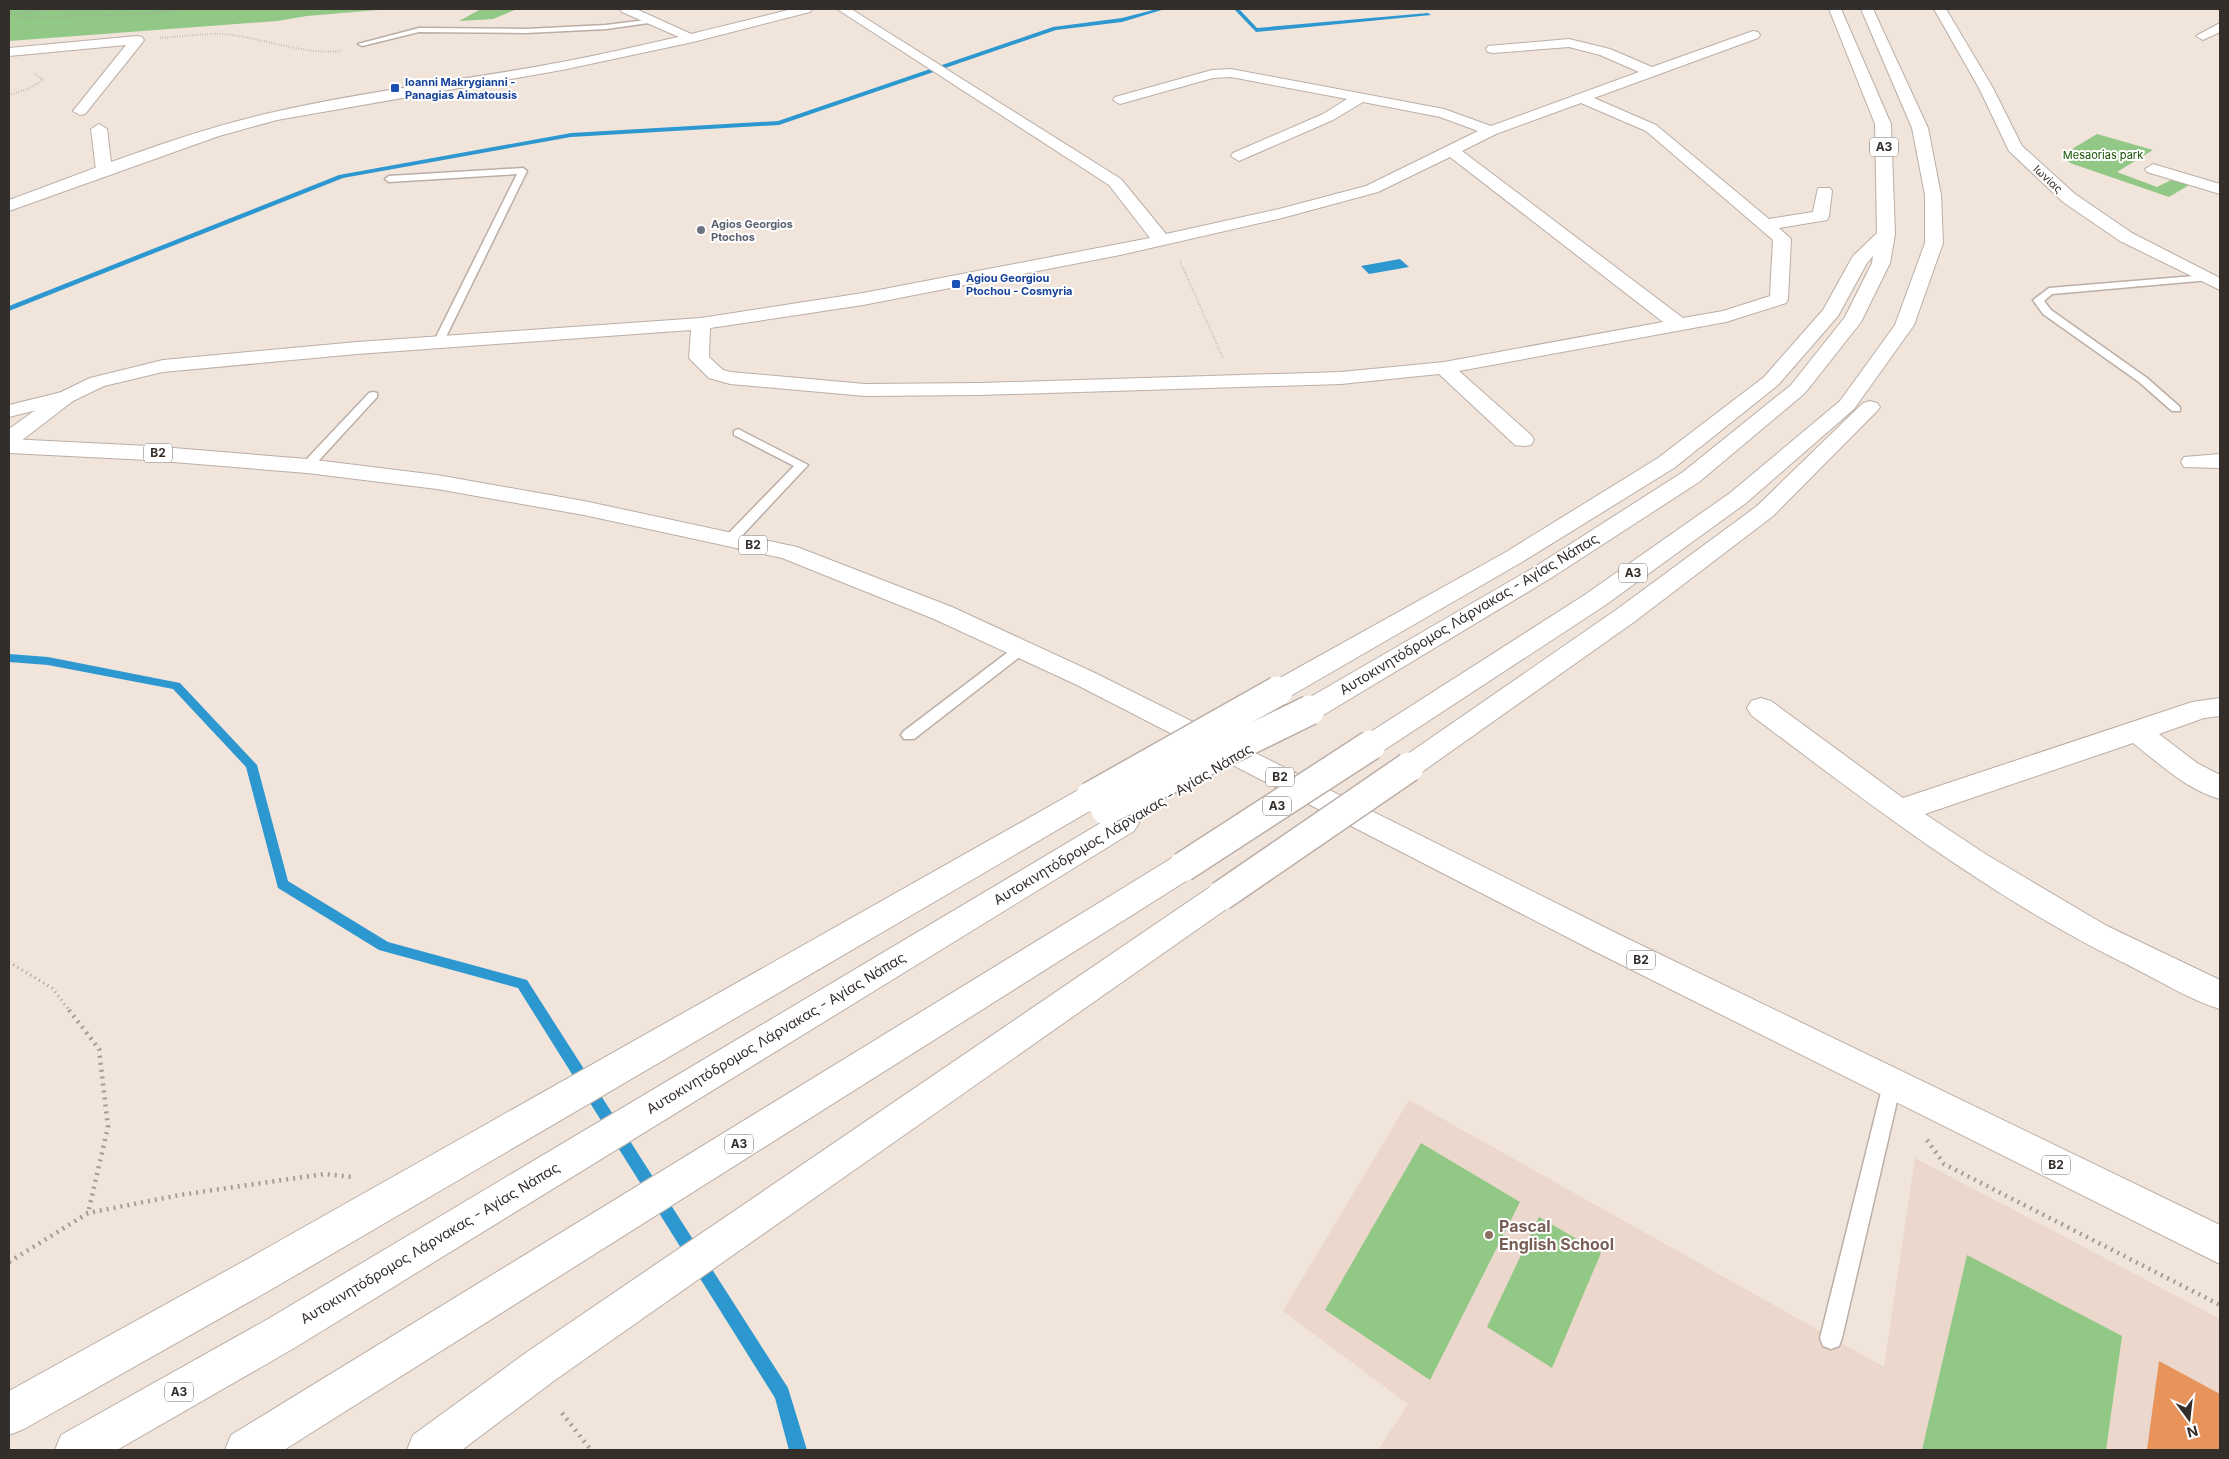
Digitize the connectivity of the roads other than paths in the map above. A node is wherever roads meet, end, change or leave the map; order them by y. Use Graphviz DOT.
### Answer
graph roads {
  1 [pos="626,9"];
  2 [pos="806,9"];
  3 [pos="843,9"];
  4 [pos="1835,9"];
  5 [pos="1867,9"];
  6 [pos="1940,9"];
  7 [pos="654,21"];
  8 [pos="2220,27"];
  9 [pos="1753,35"];
  10 [pos="2204,36"];
  11 [pos="693,38"];
  12 [pos="362,44"];
  13 [pos="1493,49"];
  14 [pos="9,52"];
  15 [pos="1649,71"];
  16 [pos="1362,97"];
  17 [pos="1579,97"];
  18 [pos="1120,100"];
  19 [pos="80,111"];
  20 [pos="100,129"];
  21 [pos="1492,131"];
  22 [pos="1452,151"];
  23 [pos="1239,156"];
  24 [pos="2153,169"];
  25 [pos="104,170"];
  26 [pos="389,179"];
  27 [pos="2220,189"];
  28 [pos="1824,191"];
  29 [pos="9,206"];
  30 [pos="1766,225"];
  31 [pos="1886,234"];
  32 [pos="1161,240"];
  33 [pos="1934,243"];
  34 [pos="2215,280"];
  35 [pos="701,324"];
  36 [pos="1678,324"];
  37 [pos="438,343"];
  38 [pos="1444,368"];
  39 [pos="373,395"];
  40 [pos="66,397"];
  41 [pos="2176,408"];
  42 [pos="9,411"];
  43 [pos="738,433"];
  44 [pos="9,439"];
  45 [pos="1523,440"];
  46 [pos="9,446"];
  47 [pos="2220,461"];
  48 [pos="2192,462"];
  49 [pos="307,466"];
  50 [pos="730,540"];
  51 [pos="1021,649"];
  52 [pos="2220,707"];
  53 [pos="1761,708"];
  54 [pos="2137,730"];
  55 [pos="909,735"];
  56 [pos="2220,788"];
  57 [pos="1107,810"];
  58 [pos="1899,811"];
  59 [pos="2220,995"];
  60 [pos="1892,1084"];
  61 [pos="2220,1246"];
  62 [pos="1831,1338"];
  63 [pos="541,1366"];
  64 [pos="9,1414"];
  65 [pos="76,1450"];
  66 [pos="246,1450"];
  67 [pos="408,1450"];
  68 [pos="428,1450"];
  1 -- 7 [label="main road"];
  2 -- 11 [label="main road"];
  3 -- 32 [label="main road"];
  4 -- 31 [label="main road, Αυτοκινητόδρομος Λάρνακας - Αγίας Νάπας / A3"];
  5 -- 33 [label="main road, A3"];
  6 -- 34 [label="main road, Ιωνίας"];
  7 -- 11 [label="main road"];
  7 -- 12 [label="lane"];
  8 -- 10 [label="main road"];
  9 -- 15 [label="main road"];
  11 -- 25 [label="main road"];
  13 -- 15 [label="main road"];
  14 -- 19 [label="main road"];
  15 -- 17 [label="main road"];
  16 -- 18 [label="main road"];
  16 -- 21 [label="main road"];
  16 -- 23 [label="main road"];
  17 -- 21 [label="main road"];
  17 -- 30 [label="main road"];
  20 -- 25 [label="main road"];
  21 -- 22 [label="main road"];
  22 -- 32 [label="main road"];
  22 -- 36 [label="main road"];
  24 -- 27 [label="main road"];
  25 -- 29 [label="main road"];
  26 -- 37 [label="lane"];
  28 -- 30 [label="main road"];
  30 -- 36 [label="main road"];
  31 -- 57 [label="main road, bridge"];
  31 -- 57 [label="main road, Αυτοκινητόδρομος Λάρνακας - Αγίας Νάπας / A3, bridge"];
  32 -- 35 [label="main road"];
  33 -- 63 [label="main road, bridge"];
  33 -- 66 [label="main road, A3, bridge"];
  34 -- 41 [label="lane"];
  35 -- 37 [label="main road"];
  35 -- 38 [label="main road"];
  36 -- 38 [label="main road"];
  37 -- 40 [label="main road"];
  38 -- 45 [label="main road"];
  39 -- 49 [label="lane"];
  40 -- 42 [label="main road"];
  40 -- 44 [label="main road"];
  43 -- 50 [label="lane"];
  46 -- 49 [label="main road, B2"];
  47 -- 48 [label="main road"];
  49 -- 50 [label="main road, B2"];
  50 -- 51 [label="main road, B2"];
  51 -- 55 [label="lane"];
  51 -- 60 [label="main road, B2"];
  52 -- 54 [label="main road"];
  53 -- 58 [label="main road"];
  54 -- 56 [label="main road"];
  54 -- 58 [label="main road"];
  57 -- 64 [label="main road"];
  57 -- 65 [label="main road, Αυτοκινητόδρομος Λάρνακας - Αγίας Νάπας / A3"];
  58 -- 59 [label="main road"];
  60 -- 61 [label="main road, B2"];
  60 -- 62 [label="lane"];
  63 -- 67 [label="main road"];
  63 -- 68 [label="main road"];
}
